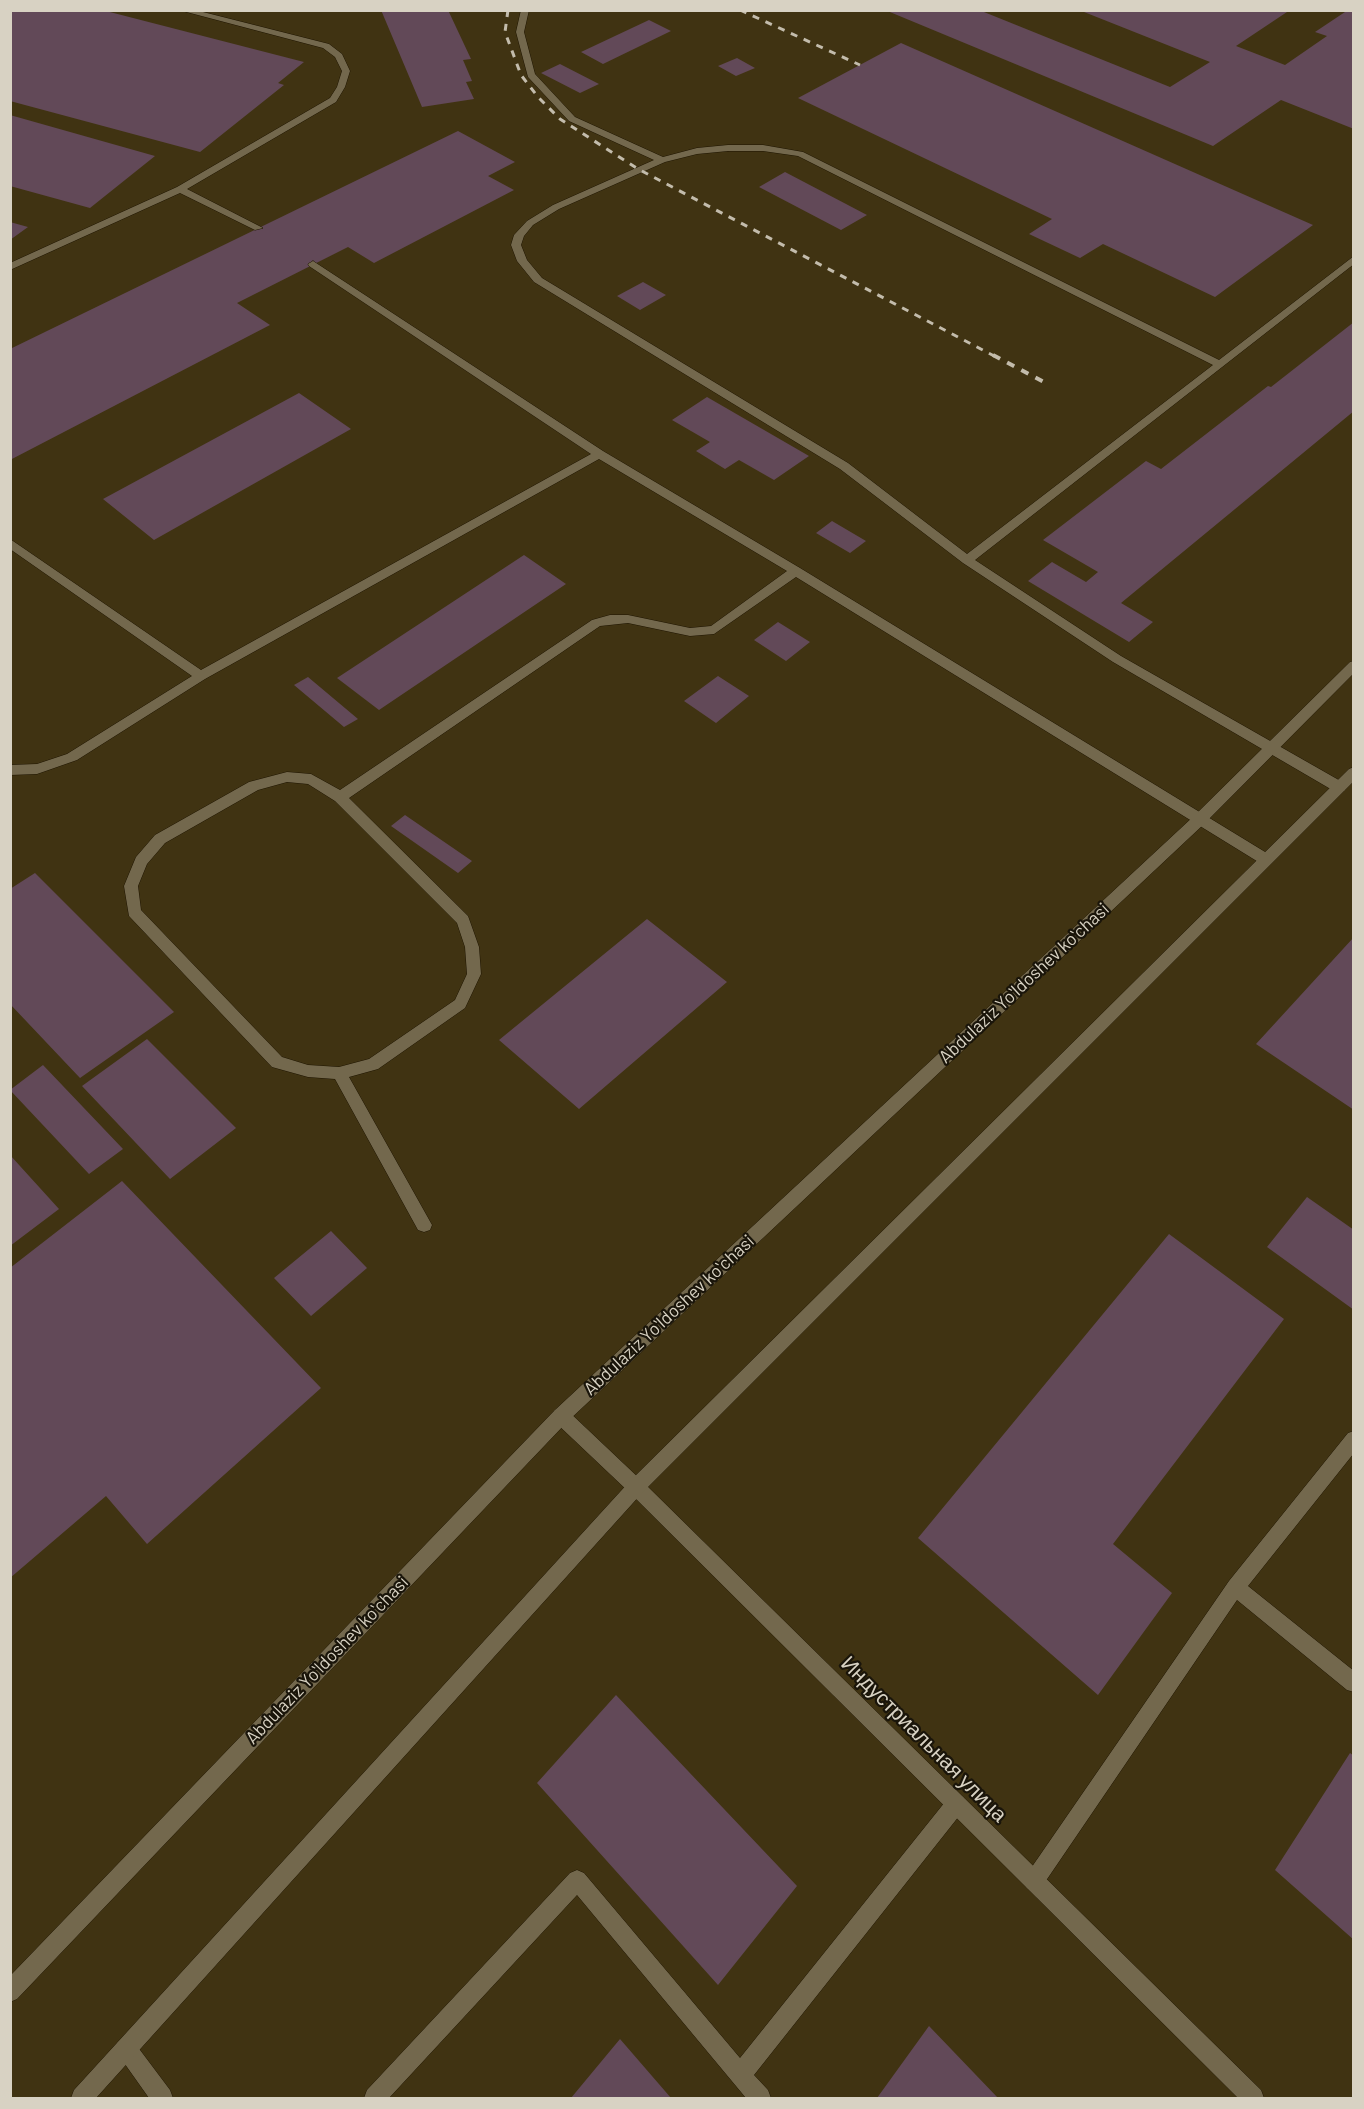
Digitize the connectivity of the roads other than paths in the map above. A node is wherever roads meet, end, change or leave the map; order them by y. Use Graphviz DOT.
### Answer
graph roads {
  1 [pos="183,10"];
  2 [pos="525,10"];
  3 [pos="662,160"];
  4 [pos="180,189"];
  5 [pos="258,228"];
  6 [pos="1353,259"];
  7 [pos="313,264"];
  8 [pos="10,267"];
  9 [pos="1220,364"];
  10 [pos="599,454"];
  11 [pos="10,543"];
  12 [pos="967,560"];
  13 [pos="796,571"];
  14 [pos="1353,665"];
  15 [pos="201,676"];
  16 [pos="1270,747"];
  17 [pos="10,770"];
  18 [pos="1353,772"];
  19 [pos="1339,787"];
  20 [pos="340,797"];
  21 [pos="1199,820"];
  22 [pos="1265,860"];
  23 [pos="339,1073"];
  24 [pos="424,1225"];
  25 [pos="561,1416"];
  26 [pos="1353,1438"];
  27 [pos="636,1487"];
  28 [pos="1235,1587"];
  29 [pos="1353,1683"];
  30 [pos="956,1804"];
  31 [pos="1034,1881"];
  32 [pos="10,1992"];
  33 [pos="126,2050"];
  34 [pos="740,2075"];
  35 [pos="82,2098"];
  36 [pos="162,2098"];
  37 [pos="375,2098"];
  38 [pos="760,2098"];
  39 [pos="1253,2098"];
  1 -- 4 [label="main road"];
  2 -- 3 [label="main road"];
  3 -- 9 [label="main road"];
  3 -- 12 [label="main road"];
  4 -- 5 [label="main road"];
  4 -- 8 [label="main road"];
  6 -- 9 [label="main road"];
  7 -- 10 [label="main road"];
  9 -- 12 [label="main road"];
  10 -- 13 [label="main road"];
  10 -- 15 [label="main road"];
  11 -- 15 [label="main road"];
  12 -- 16 [label="main road"];
  13 -- 20 [label="main road"];
  13 -- 21 [label="main road"];
  14 -- 16 [label="main road, Abdulaziz Yoʻldoshev koʻchasi"];
  15 -- 17 [label="main road"];
  16 -- 19 [label="main road"];
  16 -- 21 [label="main road, Abdulaziz Yoʻldoshev koʻchasi"];
  18 -- 19 [label="main road"];
  19 -- 22 [label="main road"];
  20 -- 23 [label="main road"];
  20 -- 23 [label="main road"];
  21 -- 22 [label="main road"];
  21 -- 25 [label="main road, Abdulaziz Yoʻldoshev koʻchasi"];
  22 -- 27 [label="main road"];
  23 -- 24 [label="main road"];
  25 -- 27 [label="main road, Индустриальная улица"];
  25 -- 32 [label="main road, Abdulaziz Yoʻldoshev koʻchasi"];
  26 -- 28 [label="main road"];
  27 -- 30 [label="main road, Индустриальная улица"];
  27 -- 33 [label="main road"];
  28 -- 29 [label="main road"];
  28 -- 31 [label="main road"];
  30 -- 31 [label="main road, Индустриальная улица"];
  30 -- 34 [label="main road"];
  31 -- 39 [label="main road, Индустриальная улица"];
  33 -- 35 [label="main road"];
  33 -- 36 [label="main road"];
  34 -- 37 [label="main road"];
  34 -- 38 [label="main road"];
}
